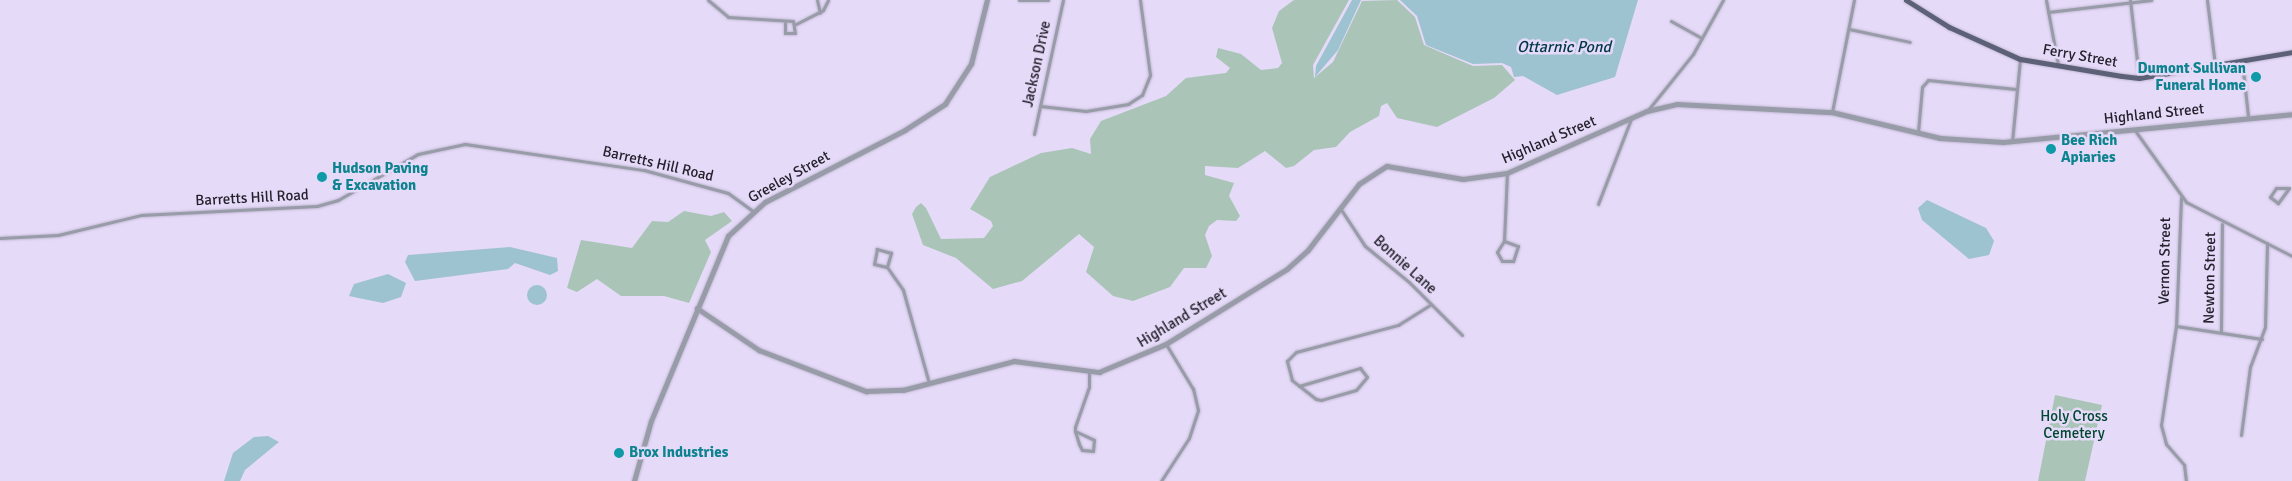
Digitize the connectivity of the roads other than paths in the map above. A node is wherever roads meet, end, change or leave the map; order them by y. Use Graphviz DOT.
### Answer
graph roads {
  1 [pos="708,0"];
  2 [pos="817,0"];
  3 [pos="828,0"];
  4 [pos="987,0"];
  5 [pos="1019,0"];
  6 [pos="1048,0"];
  7 [pos="1063,0"];
  8 [pos="1140,0"];
  9 [pos="1723,0"];
  10 [pos="1854,0"];
  11 [pos="1906,0"];
  12 [pos="2046,0"];
  13 [pos="2151,0"];
  14 [pos="2207,0"];
  15 [pos="2130,1"];
  16 [pos="2048,12"];
  17 [pos="820,13"];
  18 [pos="1671,21"];
  19 [pos="785,23"];
  20 [pos="796,24"];
  21 [pos="1849,29"];
  22 [pos="1702,38"];
  23 [pos="1910,42"];
  24 [pos="2292,52"];
  25 [pos="2020,59"];
  26 [pos="2242,61"];
  27 [pos="2058,65"];
  28 [pos="2215,65"];
  29 [pos="2139,78"];
  30 [pos="2016,89"];
  31 [pos="1040,106"];
  32 [pos="1647,111"];
  33 [pos="1832,112"];
  34 [pos="2292,114"];
  35 [pos="2248,116"];
  36 [pos="1631,119"];
  37 [pos="2134,129"];
  38 [pos="1918,132"];
  39 [pos="1034,134"];
  40 [pos="2012,142"];
  41 [pos="1507,172"];
  42 [pos="2290,188"];
  43 [pos="2181,198"];
  44 [pos="1598,204"];
  45 [pos="1340,208"];
  46 [pos="753,210"];
  47 [pos="2222,224"];
  48 [pos="0,238"];
  49 [pos="1504,241"];
  50 [pos="2266,243"];
  51 [pos="2292,256"];
  52 [pos="886,267"];
  53 [pos="1431,304"];
  54 [pos="697,308"];
  55 [pos="2176,326"];
  56 [pos="2221,332"];
  57 [pos="1462,335"];
  58 [pos="2262,339"];
  59 [pos="1166,344"];
  60 [pos="1089,372"];
  61 [pos="929,383"];
  62 [pos="1300,386"];
  63 [pos="1076,431"];
  64 [pos="2241,435"];
  65 [pos="634,481"];
  66 [pos="1161,481"];
  67 [pos="2186,481"];
  1 -- 19 [label="street"];
  2 -- 17 [label="street"];
  3 -- 17 [label="street"];
  4 -- 46 [label="street, Greeley Street"];
  5 -- 6 [label="street"];
  7 -- 31 [label="street, Jackson Drive"];
  8 -- 31 [label="street"];
  9 -- 22 [label="street"];
  10 -- 21 [label="street"];
  11 -- 25 [label="main road, Ferry Street"];
  12 -- 16 [label="street"];
  13 -- 15 [label="street"];
  14 -- 28 [label="street"];
  15 -- 16 [label="street"];
  15 -- 29 [label="street"];
  16 -- 27 [label="street"];
  17 -- 20 [label="street"];
  18 -- 22 [label="street"];
  19 -- 20 [label="street"];
  19 -- 20 [label="street"];
  21 -- 23 [label="street"];
  21 -- 33 [label="street"];
  22 -- 32 [label="street"];
  24 -- 26 [label="main road, Ferry Street"];
  25 -- 27 [label="main road, Ferry Street"];
  25 -- 30 [label="street"];
  26 -- 28 [label="main road, Ferry Street"];
  26 -- 35 [label="street"];
  27 -- 29 [label="main road, Ferry Street"];
  28 -- 29 [label="main road, Ferry Street"];
  30 -- 38 [label="street"];
  30 -- 40 [label="street"];
  31 -- 39 [label="street, Jackson Drive"];
  32 -- 33 [label="street, Highland Street"];
  32 -- 36 [label="street, Highland Street"];
  33 -- 38 [label="street, Highland Street"];
  34 -- 35 [label="street, Highland Street"];
  35 -- 37 [label="street, Highland Street"];
  36 -- 41 [label="street, Highland Street"];
  36 -- 44 [label="street"];
  37 -- 40 [label="street, Highland Street"];
  37 -- 43 [label="street"];
  38 -- 40 [label="street, Highland Street"];
  41 -- 45 [label="street, Highland Street"];
  41 -- 49 [label="street"];
  42 -- 42 [label="street"];
  43 -- 47 [label="street"];
  43 -- 55 [label="street, Vernon Street"];
  45 -- 53 [label="street, Bonnie Lane"];
  45 -- 59 [label="street, Highland Street"];
  46 -- 48 [label="street, Barretts Hill Road"];
  46 -- 54 [label="street, Greeley Street"];
  47 -- 50 [label="street"];
  47 -- 56 [label="street, Newton Street"];
  49 -- 49 [label="street"];
  50 -- 51 [label="street"];
  50 -- 58 [label="street"];
  52 -- 52 [label="street"];
  52 -- 61 [label="street"];
  53 -- 57 [label="street, Bonnie Lane"];
  53 -- 62 [label="street"];
  54 -- 61 [label="street, Highland Street"];
  54 -- 65 [label="street, Greeley Street"];
  55 -- 56 [label="street"];
  55 -- 67 [label="street, Vernon Street"];
  56 -- 58 [label="street"];
  58 -- 64 [label="street"];
  59 -- 60 [label="street, Highland Street"];
  59 -- 66 [label="street"];
  60 -- 61 [label="street, Highland Street"];
  60 -- 63 [label="street"];
  62 -- 62 [label="street"];
  63 -- 63 [label="street"];
}
